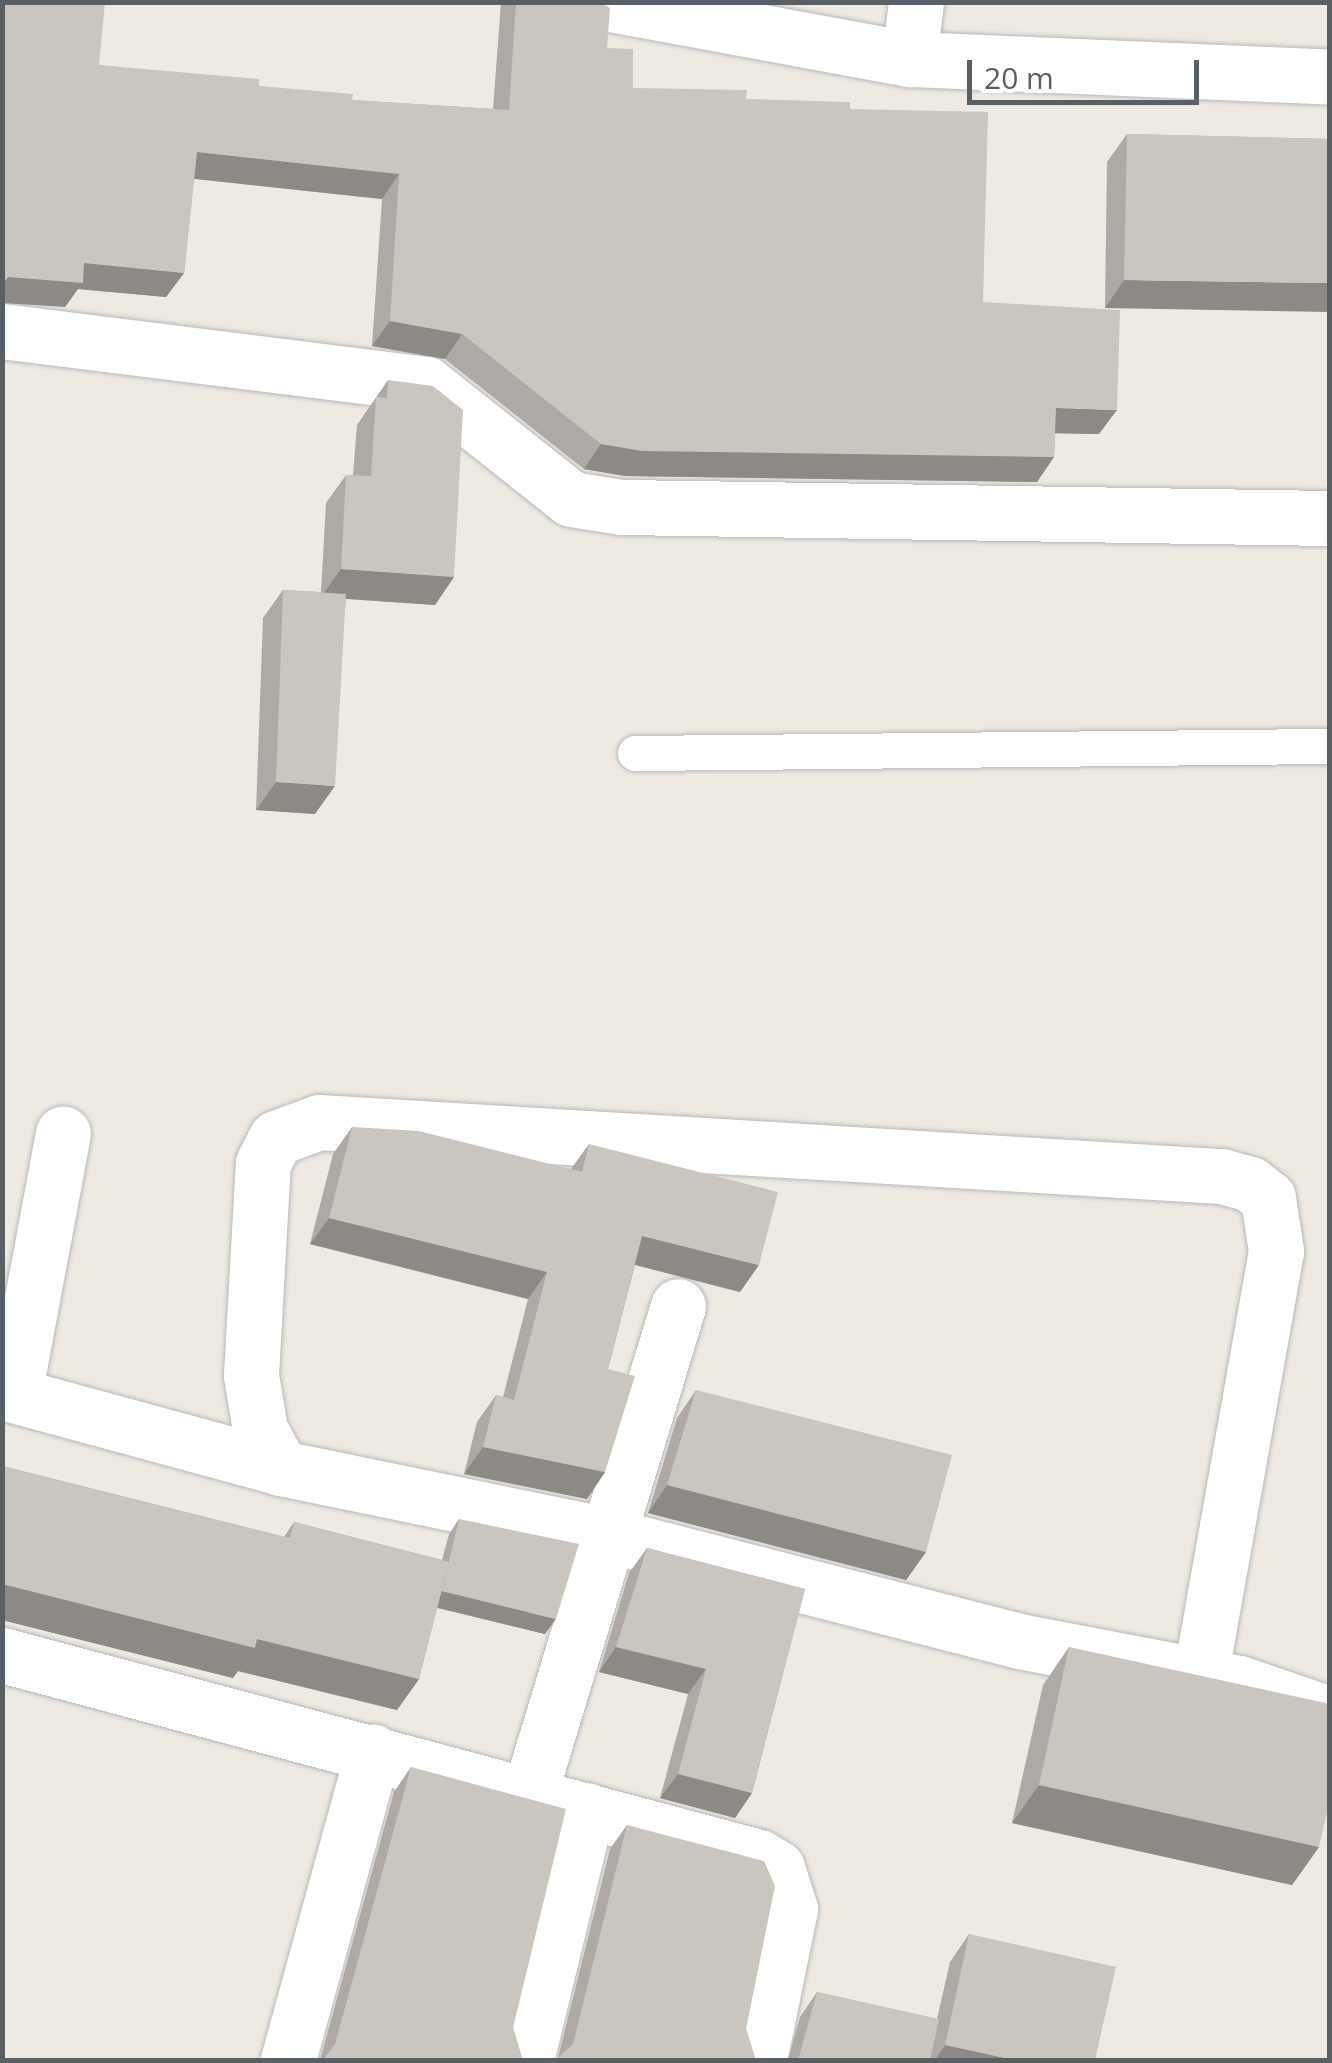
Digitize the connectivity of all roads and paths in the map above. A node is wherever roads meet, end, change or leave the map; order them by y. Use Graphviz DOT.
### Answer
graph roads {
  1 [pos="600,2"];
  2 [pos="916,2"];
  3 [pos="746,18"];
  4 [pos="909,58"];
  5 [pos="1330,77"];
  6 [pos="2,331"];
  7 [pos="1330,518"];
  8 [pos="1330,746"];
  9 [pos="635,754"];
  10 [pos="63,1134"];
  11 [pos="678,1306"];
  12 [pos="8,1394"];
  13 [pos="281,1468"];
  14 [pos="607,1535"];
  15 [pos="2,1655"];
  16 [pos="1200,1678"];
  17 [pos="1330,1714"];
  18 [pos="373,1750"];
  19 [pos="529,1794"];
  20 [pos="587,1810"];
  21 [pos="288,2060"];
  22 [pos="526,2060"];
  23 [pos="759,2060"];
  1 -- 3 [label="street"];
  2 -- 4 [label="street"];
  3 -- 4 [label="street"];
  4 -- 5 [label="street"];
  6 -- 7 [label="street"];
  8 -- 9 [label="lane"];
  10 -- 12 [label="street"];
  11 -- 14 [label="street"];
  12 -- 13 [label="street"];
  13 -- 14 [label="street"];
  13 -- 16 [label="street"];
  14 -- 16 [label="street"];
  14 -- 19 [label="street"];
  15 -- 18 [label="street"];
  16 -- 17 [label="street"];
  18 -- 19 [label="street"];
  18 -- 21 [label="street"];
  19 -- 20 [label="street"];
  20 -- 22 [label="street"];
  20 -- 23 [label="street"];
}
